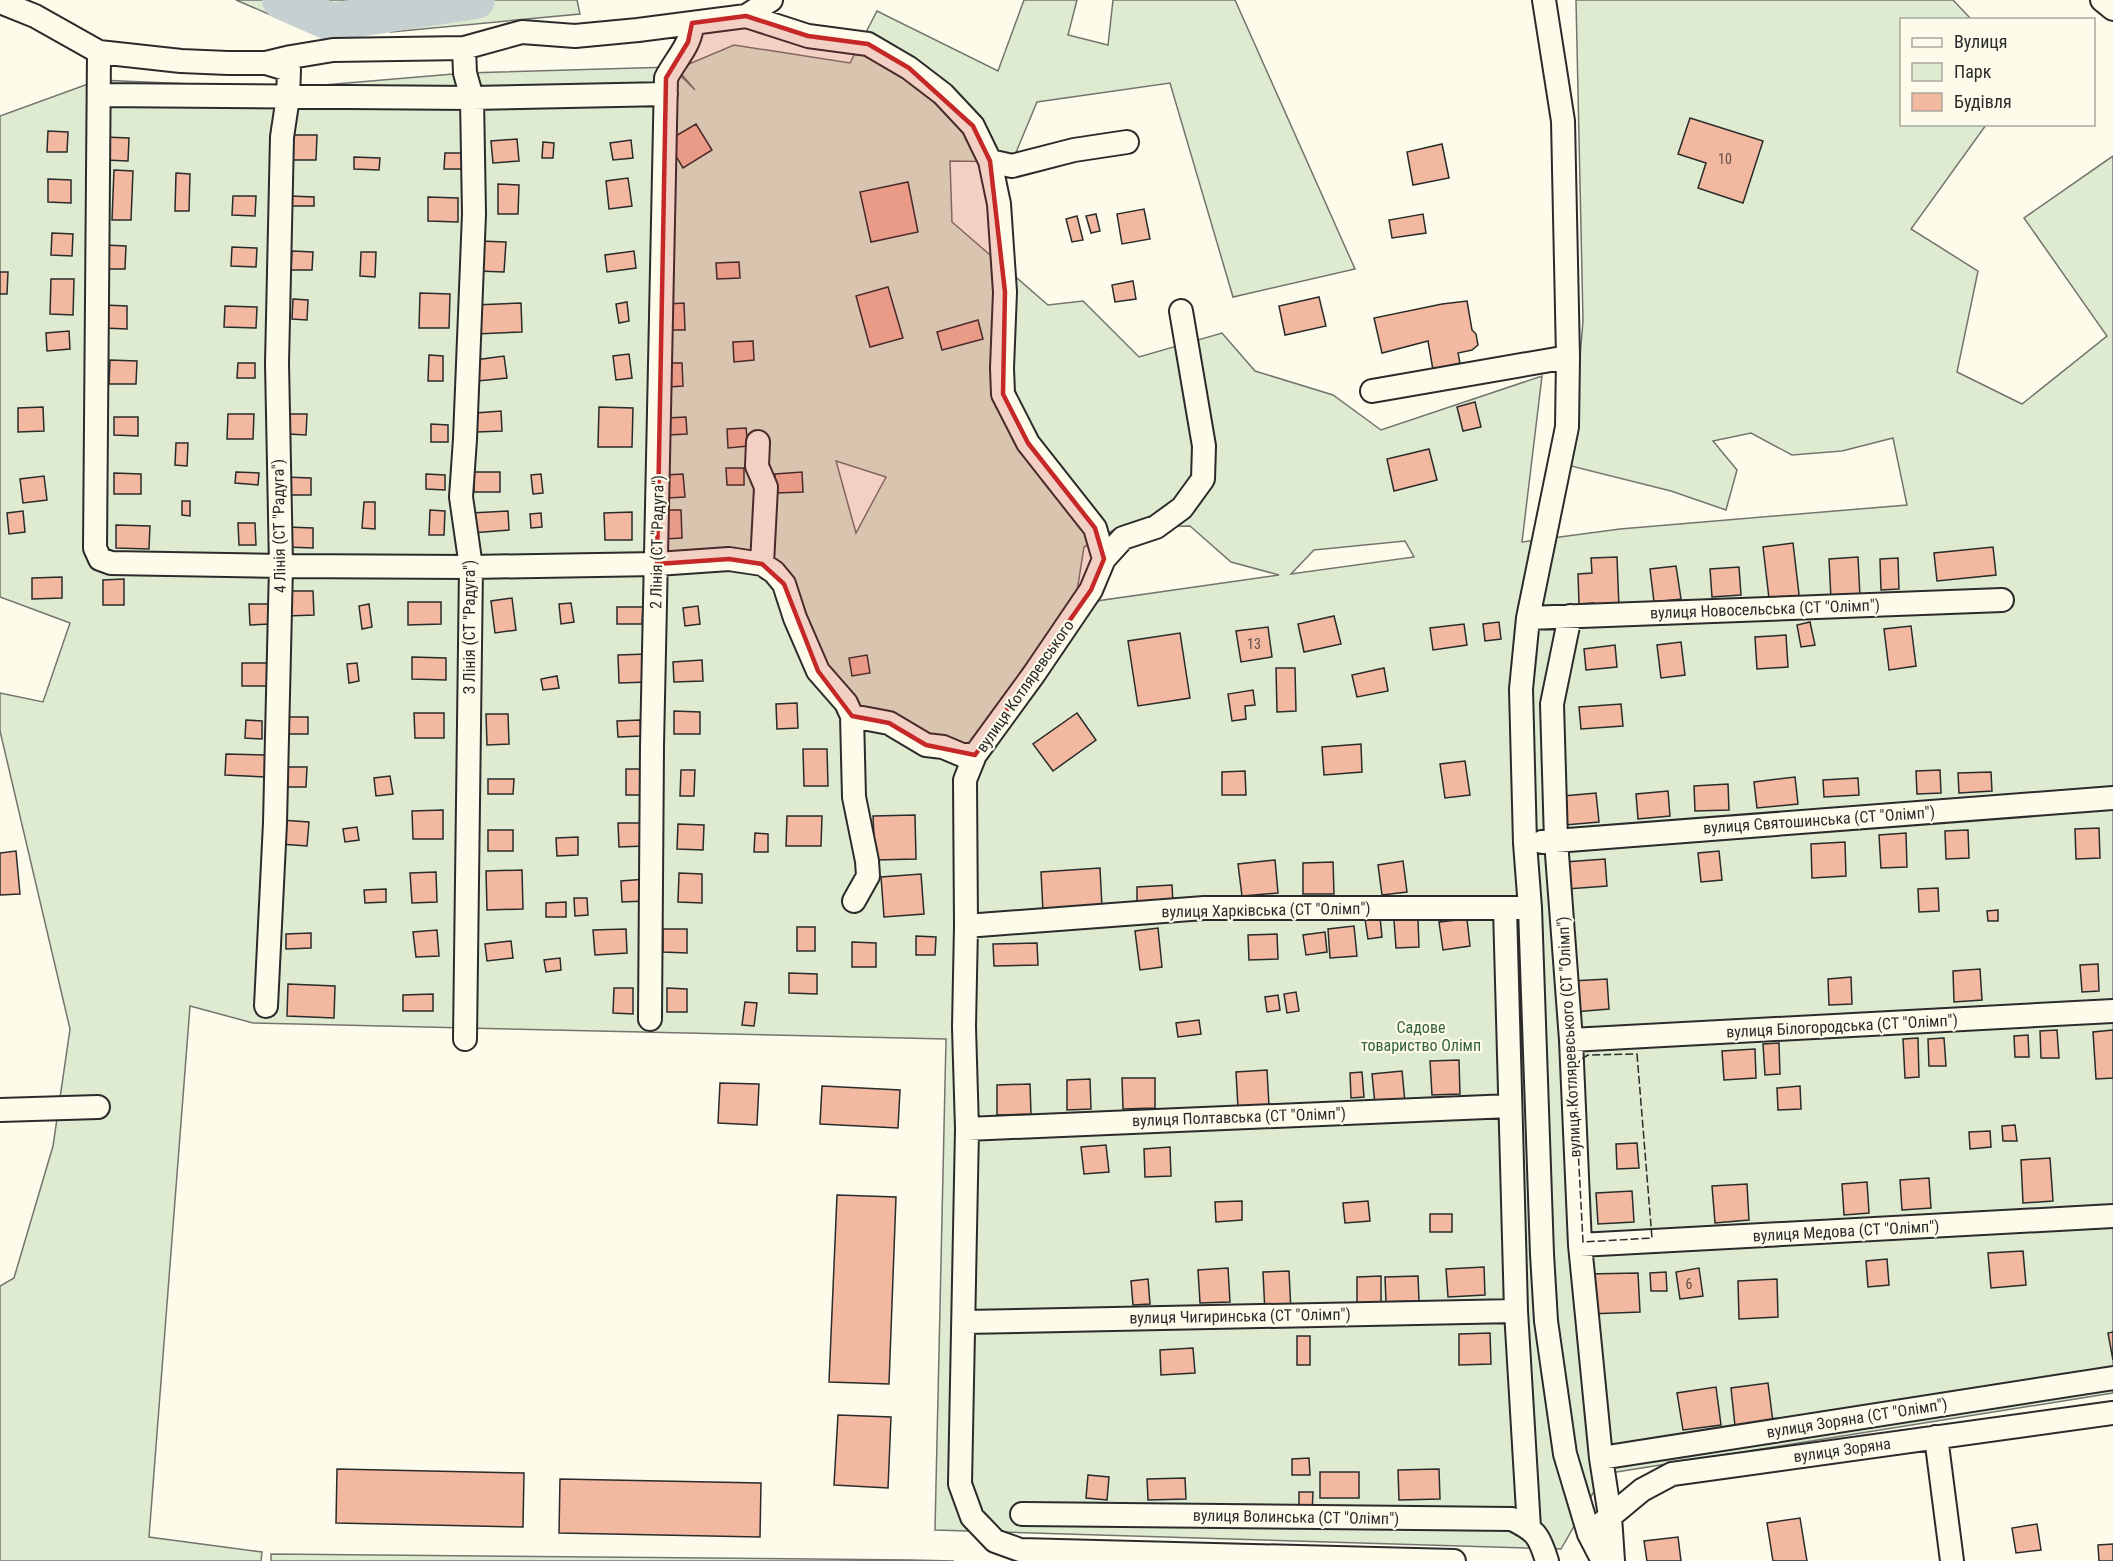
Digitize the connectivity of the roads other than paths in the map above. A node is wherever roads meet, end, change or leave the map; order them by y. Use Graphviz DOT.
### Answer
graph roads {
  1 [pos="771,0"];
  2 [pos="1544,0"];
  3 [pos="2102,0"];
  4 [pos="0,2"];
  5 [pos="2113,9"];
  6 [pos="746,16"];
  7 [pos="692,23"];
  8 [pos="464,48"];
  9 [pos="99,52"];
  10 [pos="266,63"];
  11 [pos="666,94"];
  12 [pos="99,95"];
  13 [pos="288,97"];
  14 [pos="472,98"];
  15 [pos="1127,142"];
  16 [pos="990,161"];
  17 [pos="1181,311"];
  18 [pos="1568,357"];
  19 [pos="1372,391"];
  20 [pos="758,442"];
  21 [pos="1104,559"];
  22 [pos="657,564"];
  23 [pos="762,564"];
  24 [pos="281,566"];
  25 [pos="471,567"];
  26 [pos="2002,600"];
  27 [pos="1570,616"];
  28 [pos="1528,618"];
  29 [pos="852,716"];
  30 [pos="975,755"];
  31 [pos="2113,798"];
  32 [pos="1556,841"];
  33 [pos="1525,843"];
  34 [pos="854,901"];
  35 [pos="1505,908"];
  36 [pos="1530,908"];
  37 [pos="966,926"];
  38 [pos="266,1006"];
  39 [pos="2113,1011"];
  40 [pos="650,1019"];
  41 [pos="465,1038"];
  42 [pos="1571,1040"];
  43 [pos="1510,1106"];
  44 [pos="98,1107"];
  45 [pos="0,1110"];
  46 [pos="967,1129"];
  47 [pos="2113,1216"];
  48 [pos="1580,1245"];
  49 [pos="1516,1311"];
  50 [pos="964,1322"];
  51 [pos="2113,1378"];
  52 [pos="2113,1413"];
  53 [pos="1936,1437"];
  54 [pos="1601,1458"];
  55 [pos="1022,1514"];
  56 [pos="1610,1516"];
  57 [pos="1529,1528"];
  58 [pos="1589,1534"];
  59 [pos="1454,1561"];
  60 [pos="1547,1561"];
  61 [pos="1603,1561"];
  62 [pos="1613,1561"];
  63 [pos="1952,1561"];
  1 -- 6 [label="street"];
  2 -- 18 [label="street"];
  3 -- 5 [label="street"];
  4 -- 9 [label="street"];
  6 -- 7 [label="street"];
  6 -- 16 [label="street"];
  7 -- 8 [label="street"];
  7 -- 11 [label="street, 2 Лінія (СТ \"Радуга\")"];
  8 -- 10 [label="street"];
  8 -- 14 [label="street, З Лінія (СТ \"Радуга\")"];
  9 -- 10 [label="street"];
  9 -- 12 [label="street"];
  10 -- 13 [label="street, 4 Лінія (СТ \"Радуга\")"];
  11 -- 14 [label="street"];
  11 -- 22 [label="street, 2 Лінія (СТ \"Радуга\")"];
  12 -- 13 [label="street"];
  12 -- 24 [label="street"];
  13 -- 14 [label="street"];
  13 -- 24 [label="street, 4 Лінія (СТ \"Радуга\")"];
  14 -- 25 [label="street, З Лінія (СТ \"Радуга\")"];
  15 -- 16 [label="street"];
  16 -- 21 [label="street"];
  17 -- 21 [label="street, вулиця Котляревського"];
  18 -- 19 [label="street"];
  18 -- 28 [label="street"];
  20 -- 23 [label="street"];
  21 -- 30 [label="street, вулиця Котляревського"];
  22 -- 23 [label="street"];
  22 -- 25 [label="street"];
  22 -- 40 [label="street, 2 Лінія (СТ \"Радуга\")"];
  23 -- 29 [label="street"];
  24 -- 25 [label="street"];
  24 -- 38 [label="street, 4 Лінія (СТ \"Радуга\")"];
  25 -- 41 [label="street, З Лінія (СТ \"Радуга\")"];
  26 -- 27 [label="street, вулиця Новосельська (СТ \"Олімп\")"];
  27 -- 28 [label="street, вулиця Новосельська (СТ \"Олімп\")"];
  27 -- 32 [label="street, вулиця Котляревського (СТ \"Олімп\")"];
  28 -- 33 [label="street"];
  29 -- 30 [label="street"];
  29 -- 34 [label="street"];
  30 -- 37 [label="street, вулиця Котляревського"];
  31 -- 32 [label="street, вулиця Святошинська (СТ \"Олімп\")"];
  32 -- 33 [label="street, вулиця Святошинська (СТ \"Олімп\")"];
  32 -- 42 [label="street, вулиця Котляревського (СТ \"Олімп\")"];
  33 -- 36 [label="street"];
  35 -- 36 [label="street, вулиця Харківська (СТ \"Олімп\")"];
  35 -- 37 [label="street, вулиця Харківська (СТ \"Олімп\")"];
  35 -- 43 [label="street"];
  36 -- 58 [label="street"];
  37 -- 46 [label="street, вулиця Котляревського"];
  39 -- 42 [label="street, вулиця Білогородська (СТ \"Олімп\")"];
  42 -- 48 [label="street, вулиця Котляревського (СТ \"Олімп\")"];
  43 -- 46 [label="street, вулиця Полтавська (СТ \"Олімп\")"];
  43 -- 49 [label="street"];
  44 -- 45 [label="street"];
  46 -- 50 [label="street, вулиця Котляревського"];
  47 -- 48 [label="street, вулиця Медова (СТ \"Олімп\")"];
  48 -- 54 [label="street, вулиця Котляревського (СТ \"Олімп\")"];
  49 -- 50 [label="street, вулиця Чигиринська (СТ \"Олімп\")"];
  49 -- 57 [label="street"];
  50 -- 59 [label="street, вулиця Котляревського"];
  51 -- 54 [label="street, вулиця Зоряна (СТ \"Олімп\")"];
  52 -- 53 [label="street, вулиця Зоряна"];
  53 -- 56 [label="street, вулиця Зоряна"];
  53 -- 63 [label="street"];
  54 -- 56 [label="street, вулиця Котляревського (СТ \"Олімп\")"];
  55 -- 57 [label="street, вулиця Волинська (СТ \"Олімп\")"];
  56 -- 58 [label="street, вулиця Зоряна"];
  56 -- 62 [label="street, вулиця Котляревського (СТ \"Олімп\")"];
  57 -- 60 [label="street"];
  58 -- 61 [label="street"];
}
